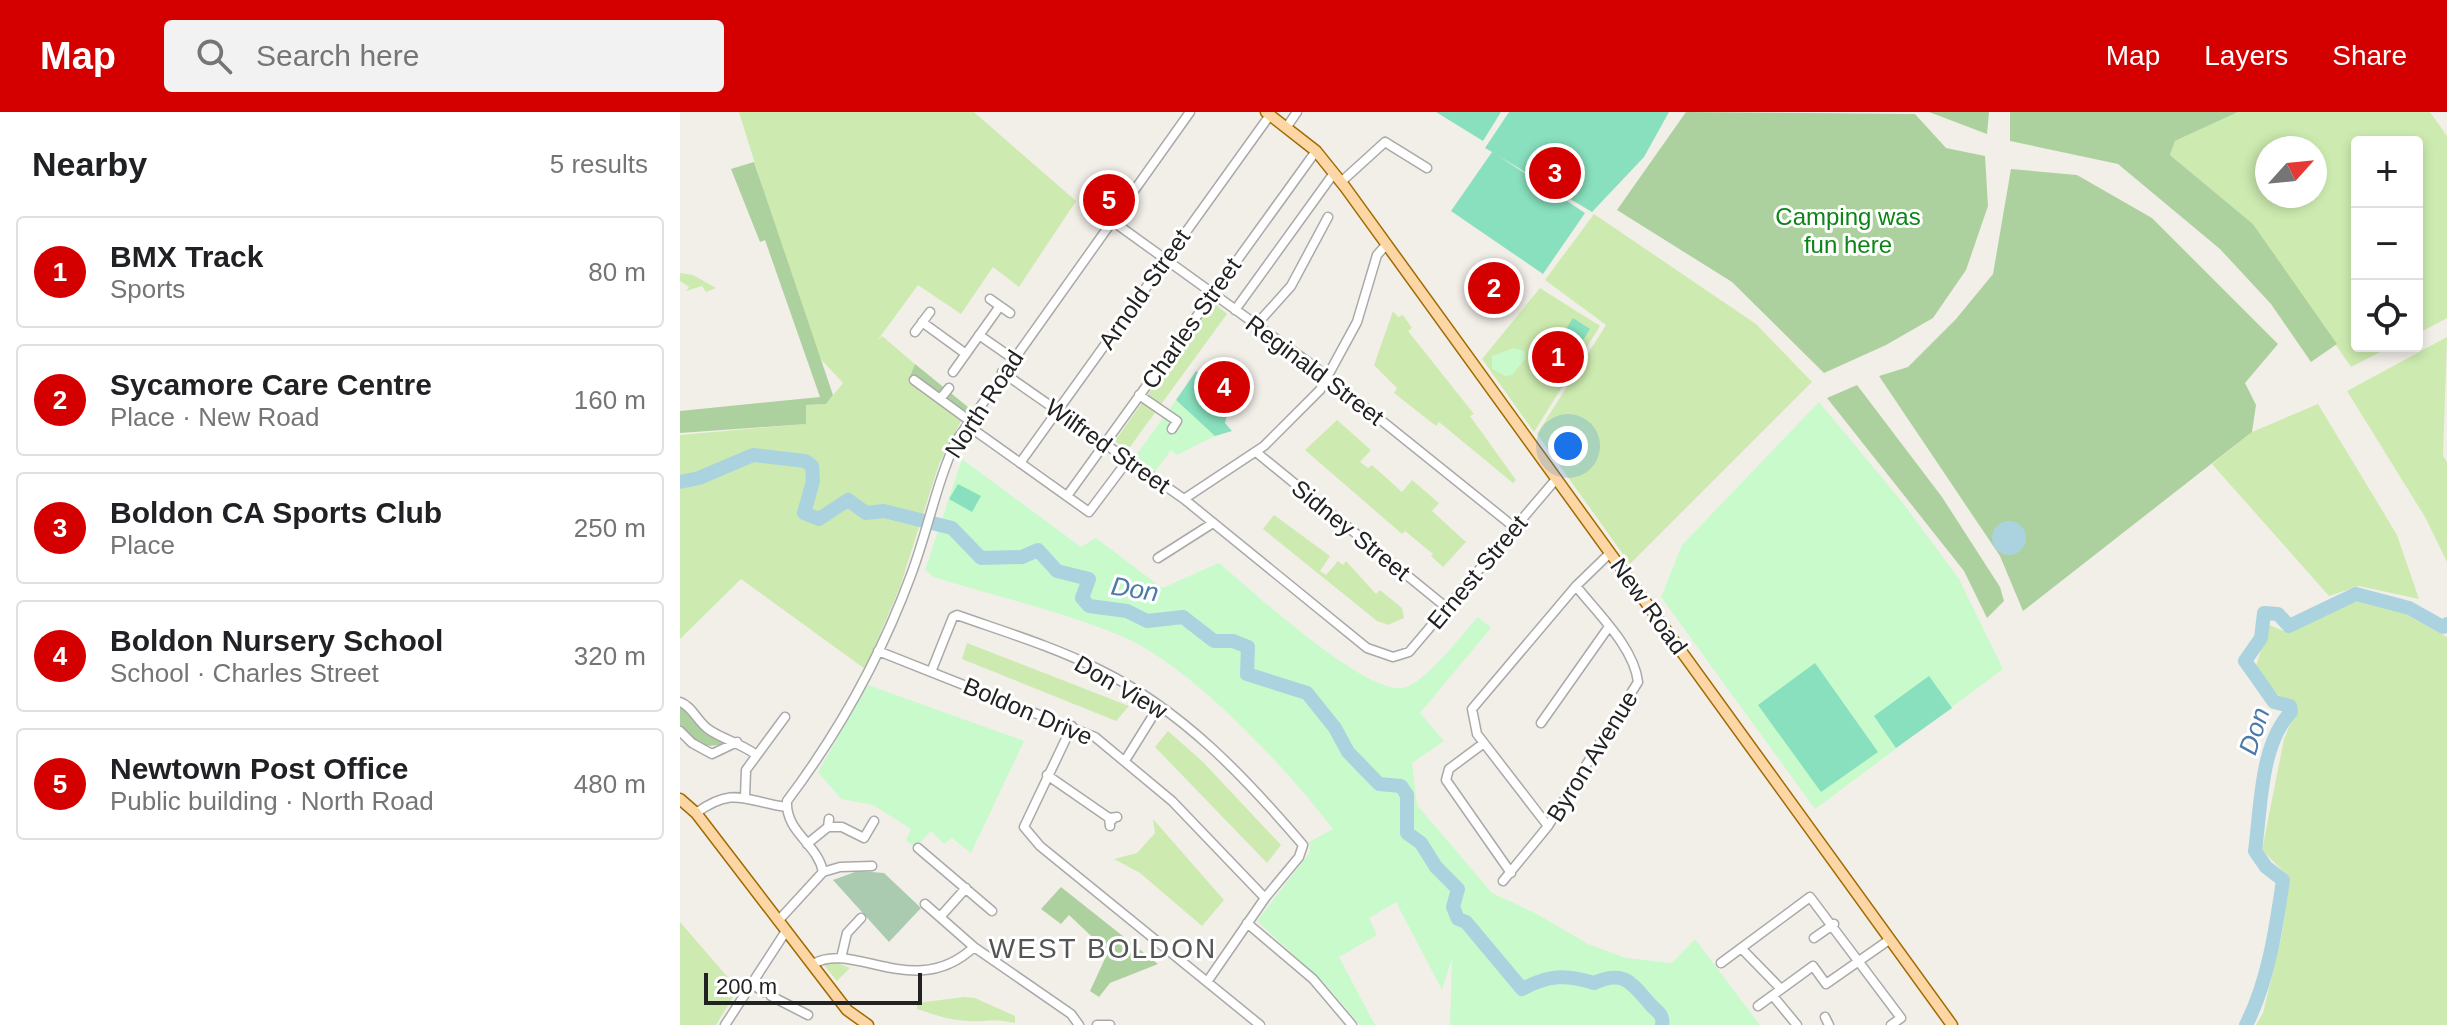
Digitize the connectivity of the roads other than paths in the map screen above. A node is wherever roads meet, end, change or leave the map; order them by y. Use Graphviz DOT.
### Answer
graph roads {
  1 [pos="1190,112"];
  2 [pos="1297,112"];
  3 [pos="1268,114"];
  4 [pos="1286,128"];
  5 [pos="1316,151"];
  6 [pos="1427,168"];
  7 [pos="1340,180"];
  8 [pos="1328,217"];
  9 [pos="1111,220"];
  10 [pos="1387,244"];
  11 [pos="1165,259"];
  12 [pos="1211,293"];
  13 [pos="990,299"];
  14 [pos="1000,306"];
  15 [pos="1235,310"];
  16 [pos="930,312"];
  17 [pos="1010,313"];
  18 [pos="922,322"];
  19 [pos="1256,325"];
  20 [pos="915,332"];
  21 [pos="979,335"];
  22 [pos="966,354"];
  23 [pos="1012,358"];
  24 [pos="953,372"];
  25 [pos="1002,372"];
  26 [pos="1329,378"];
  27 [pos="914,380"];
  28 [pos="949,388"];
  29 [pos="1139,395"];
  30 [pos="940,399"];
  31 [pos="1058,411"];
  32 [pos="1177,422"];
  33 [pos="968,423"];
  34 [pos="1105,444"];
  35 [pos="1256,452"];
  36 [pos="1128,460"];
  37 [pos="1020,463"];
  38 [pos="1557,478"];
  39 [pos="1067,496"];
  40 [pos="1184,499"];
  41 [pos="1213,523"];
  42 [pos="1514,527"];
  43 [pos="1610,553"];
  44 [pos="1158,558"];
  45 [pos="1576,586"];
  46 [pos="1447,608"];
  47 [pos="1608,628"];
  48 [pos="878,651"];
  49 [pos="1393,657"];
  50 [pos="931,672"];
  51 [pos="680,702"];
  52 [pos="1159,706"];
  53 [pos="785,717"];
  54 [pos="1542,724"];
  55 [pos="1072,726"];
  56 [pos="680,731"];
  57 [pos="738,741"];
  58 [pos="1484,743"];
  59 [pos="755,754"];
  60 [pos="1126,759"];
  61 [pos="1047,775"];
  62 [pos="745,797"];
  63 [pos="680,799"];
  64 [pos="787,807"];
  65 [pos="696,813"];
  66 [pos="1112,820"];
  67 [pos="874,821"];
  68 [pos="1548,826"];
  69 [pos="807,844"];
  70 [pos="918,848"];
  71 [pos="872,866"];
  72 [pos="823,872"];
  73 [pos="1511,873"];
  74 [pos="1503,881"];
  75 [pos="966,888"];
  76 [pos="1265,898"];
  77 [pos="925,904"];
  78 [pos="992,911"];
  79 [pos="940,917"];
  80 [pos="861,918"];
  81 [pos="778,921"];
  82 [pos="1247,923"];
  83 [pos="1834,924"];
  84 [pos="786,931"];
  85 [pos="1814,938"];
  86 [pos="1889,940"];
  87 [pos="974,947"];
  88 [pos="1741,948"];
  89 [pos="841,958"];
  90 [pos="1860,960"];
  91 [pos="1721,963"];
  92 [pos="813,964"];
  93 [pos="1207,982"];
  94 [pos="753,985"];
  95 [pos="1781,989"];
  96 [pos="1773,996"];
  97 [pos="1758,1006"];
  98 [pos="808,1015"];
  99 [pos="725,1025"];
  100 [pos="868,1025"];
  101 [pos="1079,1025"];
  102 [pos="1097,1025"];
  103 [pos="1110,1025"];
  104 [pos="1260,1025"];
  105 [pos="1352,1025"];
  106 [pos="1797,1025"];
  107 [pos="1891,1025"];
  108 [pos="1952,1025"];
  1 -- 9 [label="street, North Road"];
  2 -- 4 [label="street"];
  3 -- 4 [label="main road, New Road"];
  3 -- 11 [label="street, Arnold Street"];
  4 -- 5 [label="main road, New Road"];
  5 -- 7 [label="main road, New Road"];
  5 -- 12 [label="street, Charles Street"];
  6 -- 7 [label="street"];
  7 -- 10 [label="main road, New Road"];
  7 -- 15 [label="street"];
  8 -- 19 [label="street"];
  9 -- 11 [label="street, Reginald Street"];
  9 -- 23 [label="street, North Road"];
  10 -- 26 [label="street"];
  10 -- 38 [label="main road, New Road"];
  11 -- 12 [label="street, Reginald Street"];
  11 -- 31 [label="street, Arnold Street"];
  12 -- 15 [label="street, Reginald Street"];
  12 -- 29 [label="street, Charles Street"];
  13 -- 14 [label="street"];
  14 -- 17 [label="street"];
  14 -- 21 [label="street"];
  15 -- 19 [label="street, Reginald Street"];
  16 -- 18 [label="street"];
  18 -- 20 [label="street"];
  18 -- 22 [label="street"];
  19 -- 26 [label="street, Reginald Street"];
  21 -- 22 [label="street"];
  21 -- 23 [label="street"];
  22 -- 24 [label="street"];
  23 -- 25 [label="street, North Road"];
  25 -- 31 [label="street, Wilfred Street"];
  25 -- 33 [label="street, North Road"];
  26 -- 35 [label="street"];
  26 -- 42 [label="street, Reginald Street"];
  27 -- 30 [label="street"];
  28 -- 30 [label="street"];
  29 -- 32 [label="street"];
  29 -- 34 [label="street, Charles Street"];
  30 -- 33 [label="street"];
  31 -- 34 [label="street, Wilfred Street"];
  31 -- 37 [label="street, Arnold Street"];
  33 -- 37 [label="street"];
  33 -- 48 [label="street, North Road"];
  34 -- 36 [label="street, Wilfred Street"];
  34 -- 39 [label="street, Charles Street"];
  35 -- 40 [label="street"];
  35 -- 46 [label="street, Sidney Street"];
  36 -- 39 [label="street"];
  36 -- 40 [label="street, Wilfred Street"];
  37 -- 39 [label="street"];
  38 -- 42 [label="street, Ernest Street"];
  38 -- 43 [label="main road, New Road"];
  40 -- 41 [label="street, Wilfred Street"];
  41 -- 44 [label="street"];
  41 -- 49 [label="street, Wilfred Street"];
  42 -- 46 [label="street, Ernest Street"];
  43 -- 45 [label="street"];
  43 -- 86 [label="main road, New Road"];
  45 -- 47 [label="street, Byron Avenue"];
  45 -- 58 [label="street"];
  46 -- 49 [label="street, Ernest Street"];
  47 -- 54 [label="street"];
  47 -- 68 [label="street, Byron Avenue"];
  48 -- 50 [label="street, Boldon Drive"];
  48 -- 64 [label="street, North Road"];
  50 -- 52 [label="street, Don View"];
  50 -- 55 [label="street, Boldon Drive"];
  51 -- 57 [label="street"];
  52 -- 60 [label="street"];
  52 -- 76 [label="street, Don View"];
  53 -- 59 [label="street"];
  55 -- 60 [label="street, Boldon Drive"];
  55 -- 61 [label="street"];
  56 -- 57 [label="street"];
  57 -- 59 [label="street"];
  58 -- 68 [label="street"];
  58 -- 73 [label="street"];
  59 -- 62 [label="street"];
  60 -- 76 [label="street, Boldon Drive"];
  61 -- 66 [label="street"];
  61 -- 93 [label="street"];
  62 -- 64 [label="street"];
  62 -- 65 [label="street"];
  63 -- 65 [label="main road"];
  64 -- 69 [label="street"];
  65 -- 81 [label="main road"];
  67 -- 69 [label="street"];
  68 -- 73 [label="street, Byron Avenue"];
  69 -- 72 [label="street"];
  70 -- 75 [label="street"];
  71 -- 72 [label="street"];
  72 -- 81 [label="street"];
  73 -- 74 [label="street, Byron Avenue"];
  75 -- 78 [label="street"];
  75 -- 79 [label="street"];
  76 -- 82 [label="street"];
  77 -- 79 [label="street"];
  79 -- 87 [label="street"];
  80 -- 89 [label="street"];
  81 -- 84 [label="main road"];
  82 -- 93 [label="street"];
  82 -- 105 [label="street"];
  83 -- 85 [label="street"];
  83 -- 88 [label="street"];
  83 -- 90 [label="street"];
  84 -- 92 [label="main road"];
  84 -- 94 [label="street"];
  86 -- 90 [label="street"];
  86 -- 108 [label="main road, New Road"];
  87 -- 89 [label="street"];
  87 -- 101 [label="street"];
  88 -- 91 [label="street"];
  88 -- 95 [label="street"];
  89 -- 92 [label="street"];
  90 -- 95 [label="street"];
  90 -- 107 [label="street"];
  92 -- 100 [label="main road"];
  93 -- 104 [label="street"];
  94 -- 98 [label="street"];
  94 -- 99 [label="street"];
  95 -- 96 [label="street"];
  96 -- 97 [label="street"];
  96 -- 106 [label="street"];
  102 -- 103 [label="street"];
}
